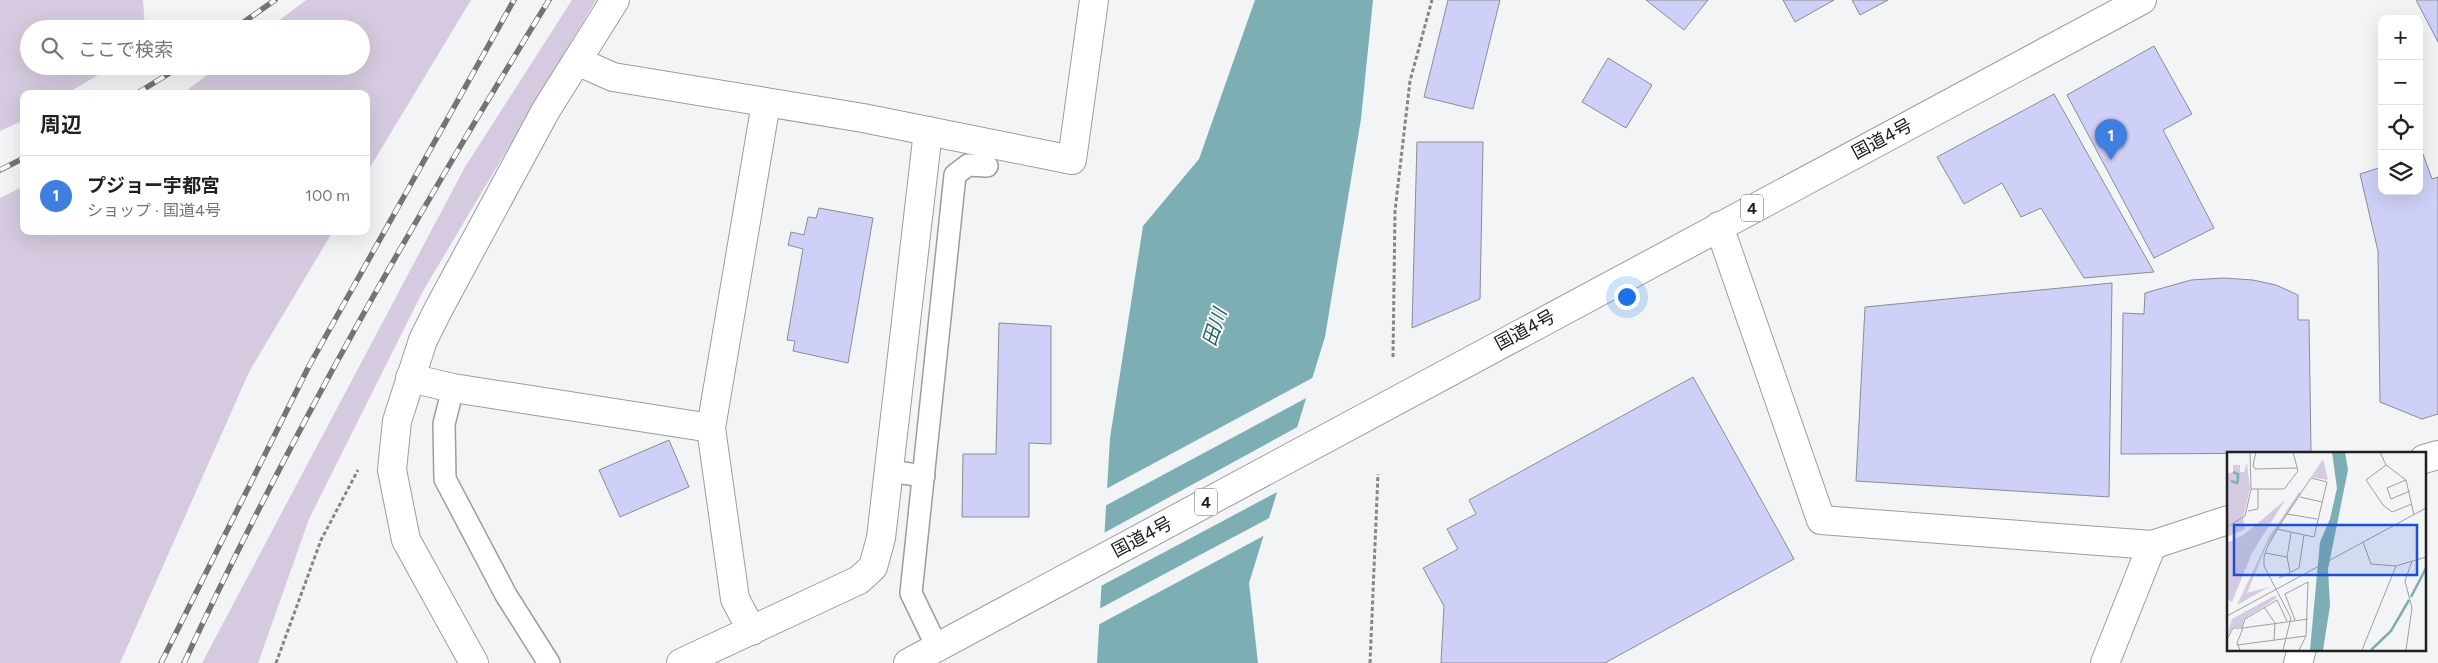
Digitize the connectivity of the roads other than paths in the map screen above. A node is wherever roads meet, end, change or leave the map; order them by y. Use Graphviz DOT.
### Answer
graph roads {
  1 [pos="614,0"];
  2 [pos="1094,0"];
  3 [pos="2142,0"];
  4 [pos="577,61"];
  5 [pos="766,103"];
  6 [pos="928,131"];
  7 [pos="987,166"];
  8 [pos="1719,226"];
  9 [pos="410,378"];
  10 [pos="453,388"];
  11 [pos="711,428"];
  12 [pos="889,471"];
  13 [pos="924,476"];
  14 [pos="2227,520"];
  15 [pos="2152,545"];
  16 [pos="752,631"];
  17 [pos="937,647"];
  18 [pos="2302,650"];
  19 [pos="474,663"];
  20 [pos="549,663"];
  21 [pos="681,663"];
  22 [pos="908,663"];
  23 [pos="2105,663"];
  24 [pos="2298,663"];
  1 -- 4 [label="main road"];
  2 -- 6 [label="main road"];
  3 -- 8 [label="main road, 国道4号 / 4"];
  4 -- 5 [label="main road"];
  4 -- 9 [label="main road"];
  5 -- 6 [label="main road"];
  5 -- 11 [label="main road"];
  6 -- 12 [label="main road"];
  7 -- 13 [label="lane"];
  8 -- 15 [label="main road"];
  8 -- 17 [label="main road, 国道4号 / 4"];
  9 -- 10 [label="main road"];
  9 -- 19 [label="main road"];
  10 -- 11 [label="main road"];
  10 -- 20 [label="lane"];
  11 -- 16 [label="main road"];
  12 -- 13 [label="lane"];
  12 -- 16 [label="main road"];
  13 -- 17 [label="lane"];
  14 -- 15 [label="main road"];
  15 -- 23 [label="main road"];
  16 -- 21 [label="main road"];
  17 -- 22 [label="main road, 国道4号 / 4"];
  18 -- 24 [label="main road"];
}
